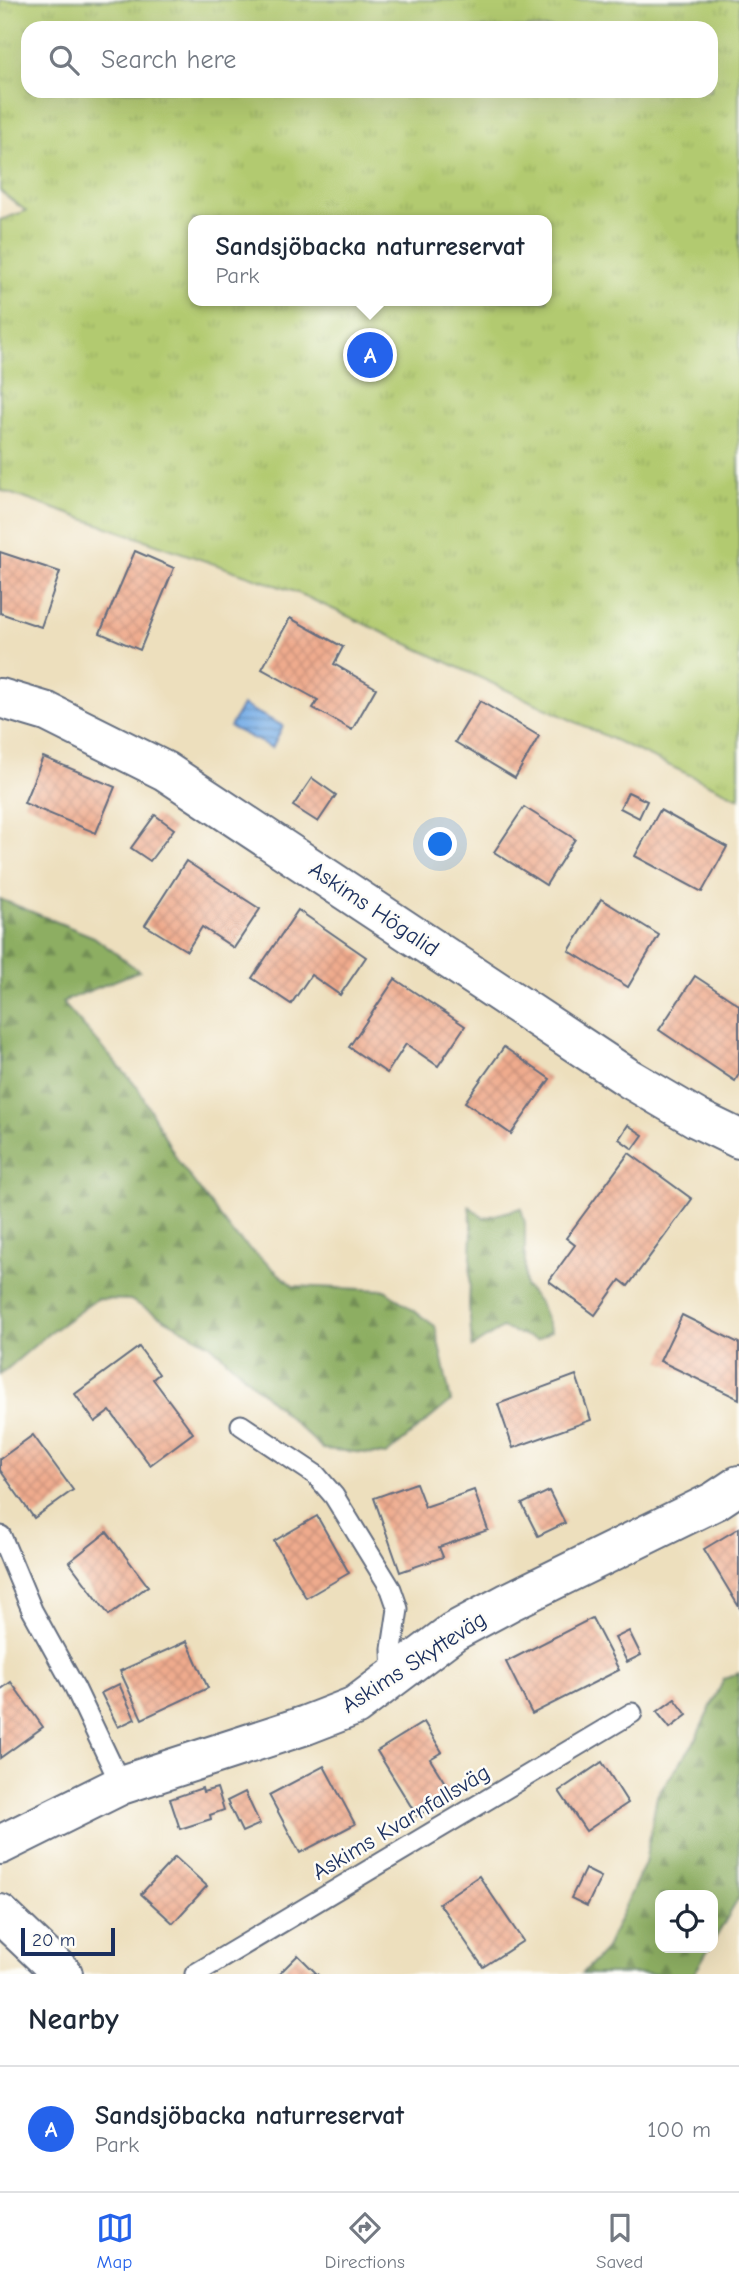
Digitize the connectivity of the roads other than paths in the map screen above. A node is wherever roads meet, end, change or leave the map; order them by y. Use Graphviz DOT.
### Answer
graph roads {
  1 [pos="0,698"];
  2 [pos="739,1139"];
  3 [pos="242,1425"];
  4 [pos="739,1485"];
  5 [pos="1,1536"];
  6 [pos="393,1678"];
  7 [pos="632,1713"];
  8 [pos="121,1785"];
  9 [pos="0,1845"];
  10 [pos="0,1914"];
  11 [pos="63,1974"];
  12 [pos="195,1974"];
  1 -- 2 [label="street, Askims Högalid"];
  3 -- 6 [label="lane"];
  4 -- 6 [label="street, Askims Skytteväg"];
  5 -- 8 [label="lane"];
  6 -- 8 [label="street, Askims Skytteväg"];
  7 -- 12 [label="lane, Askims Kvarnfallsväg"];
  8 -- 9 [label="street, Askims Skytteväg"];
  10 -- 11 [label="street"];
}
